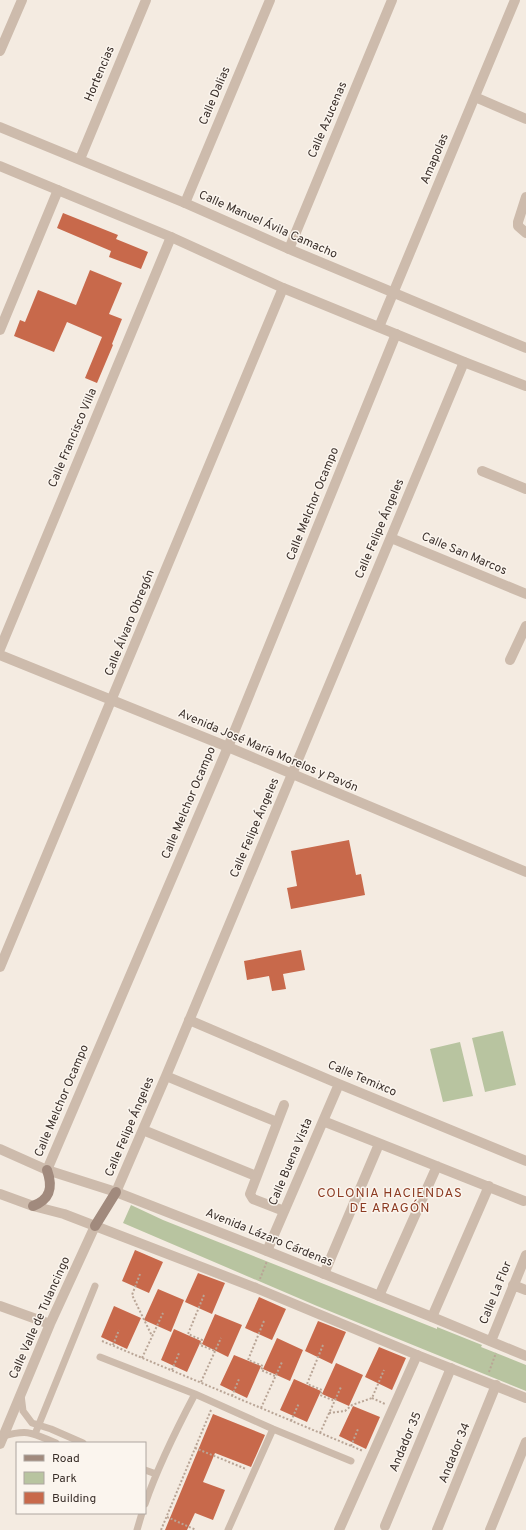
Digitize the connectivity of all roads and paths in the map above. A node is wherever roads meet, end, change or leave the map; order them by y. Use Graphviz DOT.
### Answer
graph roads {
  1 [pos="22,0"];
  2 [pos="146,0"];
  3 [pos="270,0"];
  4 [pos="392,0"];
  5 [pos="515,0"];
  6 [pos="0,51"];
  7 [pos="475,98"];
  8 [pos="526,119"];
  9 [pos="0,127"];
  10 [pos="80,159"];
  11 [pos="0,166"];
  12 [pos="58,190"];
  13 [pos="526,197"];
  14 [pos="185,203"];
  15 [pos="522,229"];
  16 [pos="171,237"];
  17 [pos="288,249"];
  18 [pos="283,288"];
  19 [pos="394,292"];
  20 [pos="379,327"];
  21 [pos="0,330"];
  22 [pos="396,334"];
  23 [pos="526,348"];
  24 [pos="464,362"];
  25 [pos="526,386"];
  26 [pos="482,471"];
  27 [pos="526,489"];
  28 [pos="391,538"];
  29 [pos="526,594"];
  30 [pos="526,626"];
  31 [pos="0,649"];
  32 [pos="0,656"];
  33 [pos="510,660"];
  34 [pos="112,701"];
  35 [pos="228,747"];
  36 [pos="291,774"];
  37 [pos="526,872"];
  38 [pos="0,967"];
  39 [pos="189,1020"];
  40 [pos="166,1076"];
  41 [pos="339,1084"];
  42 [pos="284,1105"];
  43 [pos="323,1121"];
  44 [pos="277,1122"];
  45 [pos="143,1130"];
  46 [pos="379,1144"];
  47 [pos="0,1149"];
  48 [pos="526,1161"];
  49 [pos="438,1166"];
  50 [pos="47,1170"];
  51 [pos="256,1176"];
  52 [pos="489,1186"];
  53 [pos="116,1192"];
  54 [pos="0,1194"];
  55 [pos="524,1201"];
  56 [pos="33,1206"];
  57 [pos="284,1211"];
  58 [pos="95,1226"];
  59 [pos="268,1252"];
  60 [pos="526,1255"];
  61 [pos="140,1274"];
  62 [pos="324,1274"];
  63 [pos="514,1285"];
  64 [pos="95,1286"];
  65 [pos="256,1288"];
  66 [pos="526,1290"];
  67 [pos="204,1295"];
  68 [pos="379,1296"];
  69 [pos="0,1306"];
  70 [pos="163,1313"];
  71 [pos="432,1317"];
  72 [pos="264,1321"];
  73 [pos="50,1324"];
  74 [pos="119,1330"];
  75 [pos="152,1336"];
  76 [pos="221,1338"];
  77 [pos="102,1341"];
  78 [pos="495,1343"];
  79 [pos="112,1345"];
  80 [pos="324,1345"];
  81 [pos="215,1351"];
  82 [pos="179,1353"];
  83 [pos="417,1355"];
  84 [pos="100,1356"];
  85 [pos="526,1356"];
  86 [pos="142,1358"];
  87 [pos="282,1362"];
  88 [pos="451,1368"];
  89 [pos="172,1370"];
  90 [pos="384,1370"];
  91 [pos="276,1376"];
  92 [pos="239,1379"];
  93 [pos="485,1381"];
  94 [pos="201,1383"];
  95 [pos="496,1385"];
  96 [pos="341,1387"];
  97 [pos="21,1393"];
  98 [pos="195,1394"];
  99 [pos="232,1396"];
  100 [pos="372,1398"];
  101 [pos="526,1398"];
  102 [pos="335,1401"];
  103 [pos="299,1403"];
  104 [pos="212,1407"];
  105 [pos="262,1408"];
  106 [pos="393,1408"];
  107 [pos="329,1413"];
  108 [pos="291,1421"];
  109 [pos="38,1426"];
  110 [pos="273,1429"];
  111 [pos="358,1430"];
  112 [pos="320,1433"];
  113 [pos="35,1434"];
  114 [pos="2,1440"];
  115 [pos="54,1442"];
  116 [pos="80,1442"];
  117 [pos="526,1442"];
  118 [pos="351,1446"];
  119 [pos="195,1448"];
  120 [pos="365,1452"];
  121 [pos="351,1461"];
  122 [pos="146,1470"];
  123 [pos="248,1470"];
  124 [pos="156,1474"];
  125 [pos="148,1484"];
  126 [pos="146,1497"];
  127 [pos="142,1514"];
  128 [pos="167,1517"];
  129 [pos="385,1526"];
  130 [pos="137,1530"];
  131 [pos="161,1530"];
  132 [pos="196,1530"];
  133 [pos="228,1530"];
  134 [pos="339,1530"];
  135 [pos="437,1530"];
  136 [pos="490,1530"];
  1 -- 6 [label="street"];
  2 -- 10 [label="street, Hortencias"];
  3 -- 14 [label="street, Calle Dalias"];
  4 -- 17 [label="street, Calle Azucenas"];
  5 -- 7 [label="street, Amapolas"];
  7 -- 8 [label="street"];
  7 -- 19 [label="street, Amapolas"];
  9 -- 10 [label="street, Calle Manuel Ávila Camacho"];
  10 -- 14 [label="street, Calle Manuel Ávila Camacho"];
  11 -- 12 [label="street"];
  12 -- 16 [label="street"];
  12 -- 21 [label="street"];
  13 -- 15 [label="street"];
  14 -- 17 [label="street, Calle Manuel Ávila Camacho"];
  16 -- 18 [label="street"];
  16 -- 31 [label="street, Calle Francisco Villa"];
  17 -- 19 [label="street, Calle Manuel Ávila Camacho"];
  18 -- 20 [label="street"];
  18 -- 34 [label="street, Calle Álvaro Obregón"];
  19 -- 20 [label="street, Amapolas"];
  19 -- 23 [label="street, Calle Manuel Ávila Camacho"];
  20 -- 22 [label="street"];
  22 -- 24 [label="street"];
  22 -- 35 [label="street, Calle Melchor Ocampo"];
  24 -- 25 [label="street"];
  24 -- 28 [label="street, Calle Felipe Ángeles"];
  26 -- 27 [label="street"];
  28 -- 29 [label="street, Calle San Marcos"];
  28 -- 36 [label="street, Calle Felipe Ángeles"];
  30 -- 33 [label="street"];
  32 -- 34 [label="street, Avenida José María Morelos y Pavón"];
  34 -- 35 [label="street, Avenida José María Morelos y Pavón"];
  34 -- 38 [label="street, Calle Álvaro Obregón"];
  35 -- 36 [label="street, Avenida José María Morelos y Pavón"];
  35 -- 50 [label="street, Calle Melchor Ocampo"];
  36 -- 37 [label="street, Avenida José María Morelos y Pavón"];
  36 -- 39 [label="street, Calle Felipe Ángeles"];
  39 -- 40 [label="street, Calle Felipe Ángeles"];
  39 -- 41 [label="street, Calle Temixco"];
  40 -- 44 [label="street"];
  40 -- 45 [label="street, Calle Felipe Ángeles"];
  41 -- 43 [label="street, Calle Buena Vista"];
  41 -- 48 [label="street, Calle Temixco"];
  42 -- 44 [label="street"];
  43 -- 46 [label="street"];
  43 -- 57 [label="street, Calle Buena Vista"];
  44 -- 51 [label="street"];
  45 -- 51 [label="street"];
  45 -- 53 [label="street, Calle Felipe Ángeles"];
  46 -- 49 [label="street"];
  46 -- 62 [label="street"];
  47 -- 50 [label="street, Avenida Lázaro Cárdenas"];
  49 -- 52 [label="street"];
  49 -- 68 [label="street"];
  50 -- 53 [label="street, Avenida Lázaro Cárdenas"];
  50 -- 56 [label="main road"];
  51 -- 57 [label="street"];
  52 -- 55 [label="street"];
  52 -- 71 [label="street"];
  53 -- 58 [label="main road"];
  53 -- 59 [label="street, Avenida Lázaro Cárdenas"];
  54 -- 56 [label="street"];
  56 -- 58 [label="street"];
  57 -- 59 [label="street, Calle Buena Vista"];
  58 -- 65 [label="street"];
  58 -- 73 [label="street, Calle Valle de Tulancingo"];
  59 -- 62 [label="street, Avenida Lázaro Cárdenas"];
  59 -- 65 [label="path"];
  60 -- 63 [label="street, Calle La Flor"];
  61 -- 75 [label="path"];
  62 -- 68 [label="street, Avenida Lázaro Cárdenas"];
  63 -- 66 [label="street"];
  63 -- 78 [label="street, Calle La Flor"];
  64 -- 109 [label="lane"];
  65 -- 83 [label="street"];
  67 -- 81 [label="path"];
  68 -- 71 [label="street, Avenida Lázaro Cárdenas"];
  69 -- 73 [label="street"];
  70 -- 75 [label="path"];
  71 -- 78 [label="street, Avenida Lázaro Cárdenas"];
  72 -- 91 [label="path"];
  73 -- 97 [label="street, Calle Valle de Tulancingo"];
  74 -- 79 [label="path"];
  75 -- 86 [label="path"];
  76 -- 81 [label="path"];
  77 -- 79 [label="path"];
  78 -- 85 [label="street, Avenida Lázaro Cárdenas"];
  78 -- 93 [label="path"];
  79 -- 86 [label="path"];
  80 -- 102 [label="path"];
  81 -- 94 [label="path"];
  82 -- 89 [label="path"];
  83 -- 88 [label="street"];
  83 -- 106 [label="street"];
  84 -- 98 [label="lane"];
  86 -- 89 [label="path"];
  87 -- 91 [label="path"];
  88 -- 93 [label="street"];
  88 -- 129 [label="street, Andador 35"];
  89 -- 94 [label="path"];
  90 -- 100 [label="path"];
  91 -- 105 [label="path"];
  92 -- 99 [label="path"];
  93 -- 95 [label="street"];
  94 -- 99 [label="path"];
  95 -- 101 [label="street"];
  95 -- 135 [label="street, Andador 34"];
  96 -- 102 [label="path"];
  97 -- 109 [label="lane"];
  97 -- 114 [label="street, Calle Valle de Tulancingo"];
  98 -- 110 [label="lane"];
  98 -- 124 [label="lane"];
  99 -- 105 [label="path"];
  100 -- 106 [label="path"];
  100 -- 107 [label="path"];
  102 -- 107 [label="path"];
  103 -- 108 [label="path"];
  104 -- 119 [label="path"];
  105 -- 108 [label="path"];
  106 -- 134 [label="street"];
  107 -- 112 [label="path"];
  108 -- 112 [label="path"];
  109 -- 113 [label="lane"];
  109 -- 116 [label="lane"];
  110 -- 121 [label="lane"];
  110 -- 133 [label="lane"];
  111 -- 118 [label="path"];
  112 -- 118 [label="path"];
  113 -- 114 [label="lane"];
  113 -- 115 [label="lane"];
  117 -- 136 [label="street"];
  118 -- 120 [label="path"];
  119 -- 123 [label="path"];
  119 -- 128 [label="path"];
  122 -- 124 [label="lane"];
  124 -- 125 [label="lane"];
  125 -- 126 [label="lane"];
  127 -- 130 [label="lane"];
  128 -- 131 [label="path"];
  128 -- 132 [label="path"];
}
